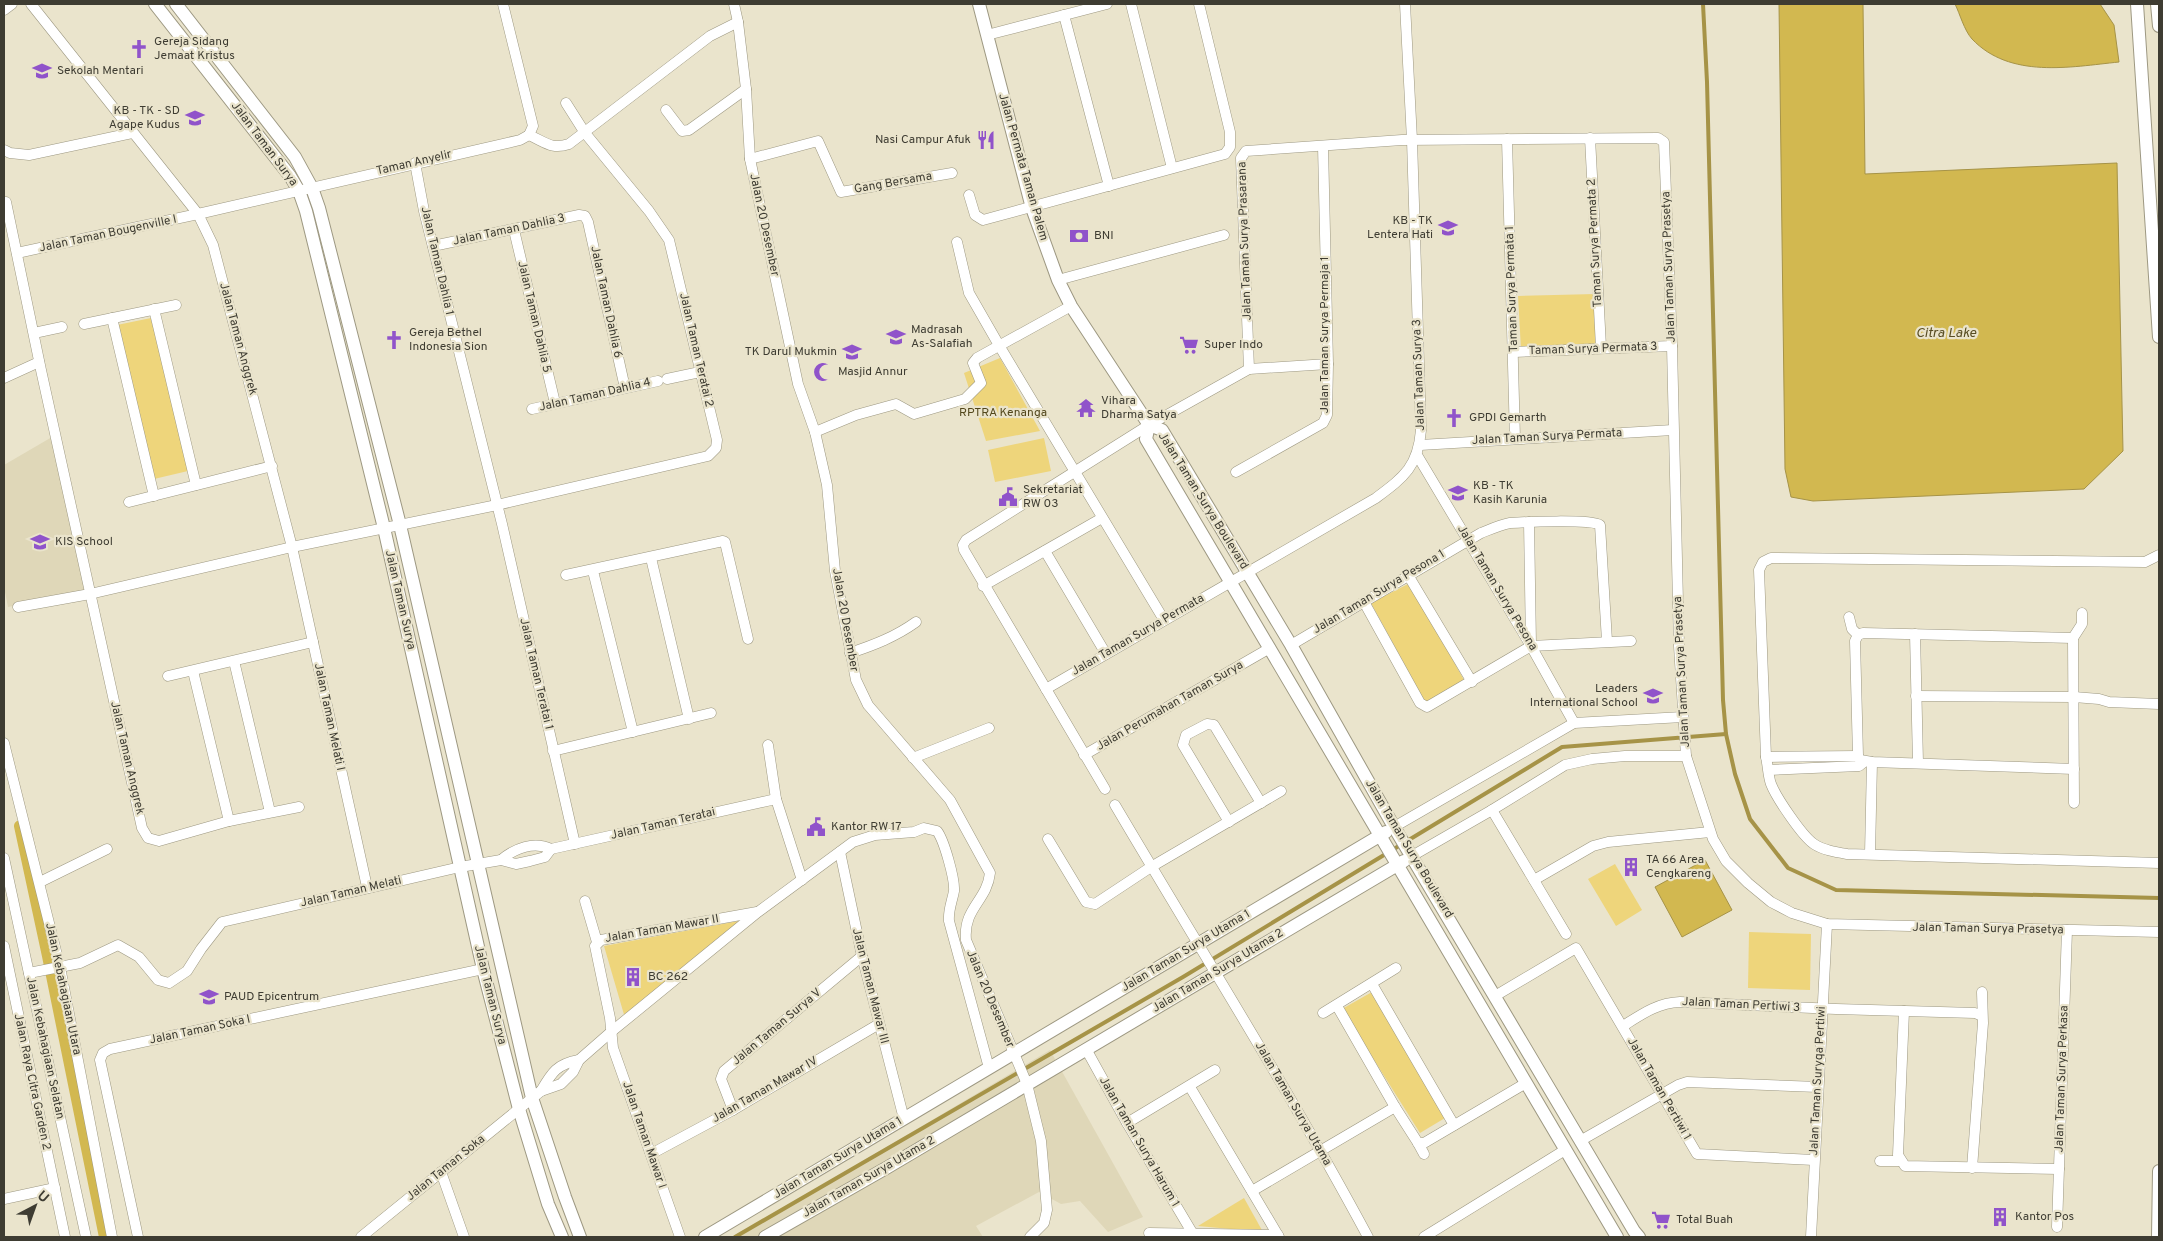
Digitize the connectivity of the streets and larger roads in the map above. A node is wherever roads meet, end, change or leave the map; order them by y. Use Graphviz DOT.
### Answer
graph roads {
  1 [pos="12,4"];
  2 [pos="31,4"];
  3 [pos="155,4"];
  4 [pos="176,4"];
  5 [pos="503,4"];
  6 [pos="734,4"];
  7 [pos="979,4"];
  8 [pos="1107,4"];
  9 [pos="1131,4"];
  10 [pos="1199,4"];
  11 [pos="1405,4"];
  12 [pos="2137,4"];
  13 [pos="2157,4"];
  14 [pos="4,10"];
  15 [pos="1064,15"];
  16 [pos="738,22"];
  17 [pos="2159,26"];
  18 [pos="987,35"];
  19 [pos="746,89"];
  20 [pos="566,104"];
  21 [pos="666,110"];
  22 [pos="132,133"];
  23 [pos="586,133"];
  24 [pos="529,135"];
  25 [pos="1590,138"];
  26 [pos="1507,139"];
  27 [pos="1407,140"];
  28 [pos="1664,142"];
  29 [pos="1323,146"];
  30 [pos="4,150"];
  31 [pos="750,159"];
  32 [pos="415,163"];
  33 [pos="1172,168"];
  34 [pos="952,173"];
  35 [pos="1109,186"];
  36 [pos="312,188"];
  37 [pos="299,191"];
  38 [pos="969,195"];
  39 [pos="6,202"];
  40 [pos="1032,208"];
  41 [pos="198,214"];
  42 [pos="585,216"];
  43 [pos="514,230"];
  44 [pos="1224,235"];
  45 [pos="956,242"];
  46 [pos="433,246"];
  47 [pos="17,253"];
  48 [pos="1058,280"];
  49 [pos="176,305"];
  50 [pos="1071,306"];
  51 [pos="154,309"];
  52 [pos="112,318"];
  53 [pos="84,324"];
  54 [pos="62,326"];
  55 [pos="34,332"];
  56 [pos="2159,337"];
  57 [pos="1672,346"];
  58 [pos="1000,347"];
  59 [pos="1601,348"];
  60 [pos="1514,352"];
  61 [pos="39,362"];
  62 [pos="1328,364"];
  63 [pos="1249,368"];
  64 [pos="700,372"];
  65 [pos="4,378"];
  66 [pos="625,388"];
  67 [pos="555,404"];
  68 [pos="532,409"];
  69 [pos="1149,425"];
  70 [pos="1673,430"];
  71 [pos="815,432"];
  72 [pos="1515,439"];
  73 [pos="1420,445"];
  74 [pos="1417,455"];
  75 [pos="272,466"];
  76 [pos="1075,472"];
  77 [pos="1236,472"];
  78 [pos="196,485"];
  79 [pos="154,496"];
  80 [pos="128,502"];
  81 [pos="497,505"];
  82 [pos="1102,518"];
  83 [pos="1529,522"];
  84 [pos="400,525"];
  85 [pos="384,528"];
  86 [pos="1467,540"];
  87 [pos="292,547"];
  88 [pos="1045,551"];
  89 [pos="2159,555"];
  90 [pos="651,558"];
  91 [pos="593,571"];
  92 [pos="1246,572"];
  93 [pos="566,575"];
  94 [pos="1408,575"];
  95 [pos="1231,581"];
  96 [pos="984,586"];
  97 [pos="90,594"];
  98 [pos="1364,602"];
  99 [pos="18,608"];
  100 [pos="2082,613"];
  101 [pos="1850,617"];
  102 [pos="1164,620"];
  103 [pos="916,622"];
  104 [pos="1915,634"];
  105 [pos="1858,635"];
  106 [pos="2073,638"];
  107 [pos="748,639"];
  108 [pos="1607,641"];
  109 [pos="1631,641"];
  110 [pos="313,642"];
  111 [pos="1291,645"];
  112 [pos="1531,646"];
  113 [pos="1270,648"];
  114 [pos="850,653"];
  115 [pos="1106,654"];
  116 [pos="234,661"];
  117 [pos="193,671"];
  118 [pos="168,676"];
  119 [pos="1472,682"];
  120 [pos="1046,689"];
  121 [pos="1916,696"];
  122 [pos="2074,698"];
  123 [pos="2099,699"];
  124 [pos="2159,699"];
  125 [pos="2159,704"];
  126 [pos="711,713"];
  127 [pos="1683,718"];
  128 [pos="688,719"];
  129 [pos="1574,723"];
  130 [pos="988,728"];
  131 [pos="633,732"];
  132 [pos="4,743"];
  133 [pos="768,745"];
  134 [pos="553,751"];
  135 [pos="1685,752"];
  136 [pos="1084,755"];
  137 [pos="1766,757"];
  138 [pos="913,758"];
  139 [pos="1865,760"];
  140 [pos="1918,763"];
  141 [pos="2074,769"];
  142 [pos="1768,770"];
  143 [pos="9,781"];
  144 [pos="1105,790"];
  145 [pos="1281,791"];
  146 [pos="776,799"];
  147 [pos="1261,803"];
  148 [pos="2074,804"];
  149 [pos="1114,805"];
  150 [pos="299,806"];
  151 [pos="1492,810"];
  152 [pos="270,812"];
  153 [pos="229,821"];
  154 [pos="1229,822"];
  155 [pos="1396,830"];
  156 [pos="1710,832"];
  157 [pos="1048,839"];
  158 [pos="1381,839"];
  159 [pos="575,844"];
  160 [pos="108,849"];
  161 [pos="551,849"];
  162 [pos="840,852"];
  163 [pos="1410,852"];
  164 [pos="1870,854"];
  165 [pos="4,858"];
  166 [pos="501,860"];
  167 [pos="1395,861"];
  168 [pos="2159,863"];
  169 [pos="479,864"];
  170 [pos="460,867"];
  171 [pos="1151,867"];
  172 [pos="802,880"];
  173 [pos="1534,880"];
  174 [pos="40,882"];
  175 [pos="367,887"];
  176 [pos="584,901"];
  177 [pos="758,912"];
  178 [pos="1827,924"];
  179 [pos="2067,930"];
  180 [pos="2159,932"];
  181 [pos="1566,934"];
  182 [pos="597,942"];
  183 [pos="4,946"];
  184 [pos="1200,946"];
  185 [pos="862,956"];
  186 [pos="60,967"];
  187 [pos="1214,968"];
  188 [pos="1396,968"];
  189 [pos="483,969"];
  190 [pos="29,973"];
  191 [pos="1372,984"];
  192 [pos="1982,992"];
  193 [pos="1495,996"];
  194 [pos="1337,1006"];
  195 [pos="1822,1008"];
  196 [pos="1904,1012"];
  197 [pos="1324,1013"];
  198 [pos="1982,1016"];
  199 [pos="879,1024"];
  200 [pos="1623,1026"];
  201 [pos="611,1032"];
  202 [pos="1086,1049"];
  203 [pos="1014,1057"];
  204 [pos="989,1068"];
  205 [pos="1215,1070"];
  206 [pos="1025,1080"];
  207 [pos="1526,1084"];
  208 [pos="1190,1087"];
  209 [pos="1818,1088"];
  210 [pos="536,1094"];
  211 [pos="1662,1094"];
  212 [pos="1395,1107"];
  213 [pos="519,1109"];
  214 [pos="733,1110"];
  215 [pos="904,1119"];
  216 [pos="1127,1123"];
  217 [pos="1454,1125"];
  218 [pos="1416,1141"];
  219 [pos="1580,1141"];
  220 [pos="1565,1150"];
  221 [pos="1322,1151"];
  222 [pos="650,1154"];
  223 [pos="1424,1154"];
  224 [pos="1814,1160"];
  225 [pos="1880,1161"];
  226 [pos="1900,1161"];
  227 [pos="1972,1168"];
  228 [pos="2059,1169"];
  229 [pos="2159,1171"];
  230 [pos="441,1172"];
  231 [pos="55,1188"];
  232 [pos="1252,1190"];
  233 [pos="4,1199"];
  234 [pos="2057,1227"];
  235 [pos="1149,1233"];
  236 [pos="1193,1234"];
  237 [pos="1279,1236"];
  238 [pos="64,1237"];
  239 [pos="86,1237"];
  240 [pos="112,1237"];
  241 [pos="138,1237"];
  242 [pos="361,1237"];
  243 [pos="464,1237"];
  244 [pos="562,1237"];
  245 [pos="580,1237"];
  246 [pos="680,1237"];
  247 [pos="705,1237"];
  248 [pos="765,1237"];
  249 [pos="1030,1237"];
  250 [pos="1368,1237"];
  251 [pos="1424,1237"];
  252 [pos="1617,1237"];
  253 [pos="1640,1237"];
  254 [pos="1811,1237"];
  255 [pos="2158,1237"];
  1 -- 14 [label="street"];
  2 -- 22 [label="street, Jalan Taman Bougenville I"];
  3 -- 37 [label="street, Jalan Taman Surya"];
  4 -- 36 [label="street, Jalan Taman Surya"];
  5 -- 24 [label="street"];
  6 -- 16 [label="street, Jalan 20 Desember"];
  7 -- 18 [label="street, Jalan Permata Taman Palem"];
  8 -- 15 [label="street"];
  9 -- 33 [label="street"];
  10 -- 33 [label="street"];
  11 -- 27 [label="street, Jalan Taman Surya 3"];
  12 -- 56 [label="street"];
  13 -- 17 [label="street"];
  15 -- 18 [label="street"];
  15 -- 35 [label="street"];
  16 -- 19 [label="street, Jalan 20 Desember"];
  16 -- 23 [label="street"];
  18 -- 40 [label="street, Jalan Permata Taman Palem"];
  19 -- 21 [label="street"];
  19 -- 31 [label="street, Jalan 20 Desember"];
  20 -- 23 [label="street"];
  22 -- 30 [label="street"];
  22 -- 41 [label="street, Jalan Taman Bougenville I"];
  23 -- 24 [label="street"];
  23 -- 64 [label="street, Jalan Taman Teratai 2"];
  24 -- 32 [label="street, Taman Anyelir"];
  25 -- 26 [label="street, Jalan Taman Surya Prasarana"];
  25 -- 28 [label="street, Jalan Taman Surya Prasarana"];
  25 -- 59 [label="street, Taman Surya Permata 2"];
  26 -- 27 [label="street, Jalan Taman Surya Prasarana"];
  26 -- 60 [label="street, Taman Surya Permata 1"];
  27 -- 29 [label="street, Jalan Taman Surya Prasarana"];
  27 -- 73 [label="street, Jalan Taman Surya 3"];
  28 -- 57 [label="street, Jalan Taman Surya Prasetya"];
  29 -- 62 [label="street, Jalan Taman Surya Permaja 1"];
  29 -- 63 [label="street, Jalan Taman Surya Prasarana"];
  31 -- 34 [label="street, Gang Bersama"];
  31 -- 71 [label="street, Jalan 20 Desember"];
  32 -- 36 [label="street, Taman Anyelir"];
  32 -- 46 [label="street, Jalan Taman Dahlia 1"];
  33 -- 35 [label="street"];
  35 -- 40 [label="street"];
  36 -- 37 [label="street, Taman Anyelir"];
  36 -- 84 [label="street, Jalan Taman Surya"];
  37 -- 41 [label="street, Jalan Taman Bougenville I"];
  37 -- 85 [label="street, Jalan Taman Surya"];
  38 -- 40 [label="street"];
  39 -- 47 [label="street"];
  40 -- 48 [label="street, Jalan Permata Taman Palem"];
  41 -- 47 [label="street, Jalan Taman Bougenville I"];
  41 -- 75 [label="street, Jalan Taman Anggrek"];
  42 -- 43 [label="street, Jalan Taman Dahlia 3"];
  42 -- 66 [label="street, Jalan Taman Dahlia 6"];
  43 -- 46 [label="street, Jalan Taman Dahlia 3"];
  43 -- 67 [label="street, Jalan Taman Dahlia 5"];
  44 -- 48 [label="street"];
  45 -- 58 [label="street"];
  46 -- 81 [label="street, Jalan Taman Dahlia 1"];
  47 -- 55 [label="street"];
  48 -- 50 [label="street, Jalan Permata Taman Palem"];
  49 -- 51 [label="street"];
  50 -- 58 [label="street"];
  50 -- 69 [label="street, Jalan Permata Taman Palem"];
  51 -- 52 [label="street"];
  51 -- 78 [label="street"];
  52 -- 53 [label="street"];
  52 -- 79 [label="street"];
  54 -- 55 [label="street"];
  55 -- 61 [label="street, Jalan Taman Anggrek"];
  57 -- 59 [label="street, Taman Surya Permata 3"];
  57 -- 70 [label="street, Jalan Taman Surya Prasetya"];
  58 -- 71 [label="street"];
  58 -- 76 [label="street"];
  59 -- 60 [label="street, Taman Surya Permata 3"];
  60 -- 72 [label="street, Taman Surya Permata 1"];
  61 -- 65 [label="street"];
  61 -- 97 [label="street, Jalan Taman Anggrek"];
  62 -- 63 [label="street"];
  62 -- 77 [label="street, Jalan Taman Surya Permaja 1"];
  63 -- 69 [label="street"];
  64 -- 66 [label="street, Jalan Taman Dahlia 4"];
  64 -- 81 [label="street, Jalan Taman Teratai 2"];
  66 -- 67 [label="street, Jalan Taman Dahlia 4"];
  67 -- 68 [label="street, Jalan Taman Dahlia 4"];
  69 -- 76 [label="street, Jalan Perumahan Taman Surya"];
  69 -- 92 [label="street, Jalan Taman Surya Boulevard"];
  69 -- 95 [label="street, Jalan Taman Surya Boulevard"];
  70 -- 72 [label="street, Jalan Taman Surya Permata"];
  70 -- 127 [label="street, Jalan Taman Surya Prasetya"];
  71 -- 114 [label="street, Jalan 20 Desember"];
  72 -- 73 [label="street, Jalan Taman Surya Permata"];
  73 -- 74 [label="street, Jalan Taman Surya 3"];
  74 -- 86 [label="street, Jalan Taman Surya Pesona"];
  74 -- 92 [label="street, Jalan Taman Surya 3"];
  75 -- 78 [label="street"];
  75 -- 87 [label="street, Jalan Taman Anggrek"];
  76 -- 82 [label="street"];
  76 -- 96 [label="street, Jalan Perumahan Taman Surya"];
  78 -- 79 [label="street"];
  79 -- 80 [label="street"];
  81 -- 84 [label="street"];
  81 -- 134 [label="street, Jalan Taman Teratai 1"];
  82 -- 88 [label="street"];
  82 -- 102 [label="street"];
  83 -- 86 [label="street, Jalan Taman Surya Pesona 1"];
  83 -- 108 [label="street, Jalan Taman Surya Pesona 1"];
  83 -- 112 [label="street"];
  84 -- 85 [label="street"];
  84 -- 169 [label="street, Jalan Taman Surya"];
  85 -- 87 [label="street"];
  85 -- 170 [label="street, Jalan Taman Surya"];
  86 -- 94 [label="street, Jalan Taman Surya Pesona 1"];
  86 -- 112 [label="street, Jalan Taman Surya Pesona"];
  87 -- 97 [label="street"];
  87 -- 110 [label="street, Jalan Taman Melati I"];
  88 -- 96 [label="street"];
  88 -- 115 [label="street"];
  89 -- 137 [label="street"];
  90 -- 91 [label="street"];
  90 -- 107 [label="street"];
  90 -- 128 [label="street"];
  91 -- 93 [label="street"];
  91 -- 131 [label="street"];
  92 -- 95 [label="street, Jalan Taman Surya 3"];
  92 -- 111 [label="street, Jalan Taman Surya Boulevard"];
  94 -- 98 [label="street, Jalan Taman Surya Pesona 1"];
  94 -- 119 [label="street"];
  95 -- 102 [label="street, Jalan Taman Surya Permata"];
  95 -- 113 [label="street, Jalan Taman Surya Boulevard"];
  96 -- 120 [label="street, Jalan Perumahan Taman Surya"];
  97 -- 99 [label="street"];
  97 -- 153 [label="street, Jalan Taman Anggrek"];
  98 -- 111 [label="street, Jalan Taman Surya Pesona 1"];
  98 -- 119 [label="street"];
  100 -- 106 [label="street"];
  101 -- 105 [label="street"];
  102 -- 115 [label="street, Jalan Taman Surya Permata"];
  103 -- 114 [label="street"];
  104 -- 105 [label="street"];
  104 -- 106 [label="street"];
  104 -- 121 [label="street"];
  105 -- 139 [label="street"];
  106 -- 122 [label="street"];
  108 -- 109 [label="street"];
  108 -- 112 [label="street"];
  110 -- 116 [label="street"];
  110 -- 175 [label="street, Jalan Taman Melati I"];
  111 -- 155 [label="street, Jalan Taman Surya Boulevard"];
  112 -- 119 [label="street"];
  112 -- 129 [label="street, Jalan Taman Surya Pesona"];
  113 -- 136 [label="street, Jalan Perumahan Taman Surya"];
  113 -- 158 [label="street, Jalan Taman Surya Boulevard"];
  114 -- 138 [label="street, Jalan 20 Desember"];
  115 -- 120 [label="street, Jalan Taman Surya Permata"];
  116 -- 117 [label="street"];
  116 -- 152 [label="street"];
  117 -- 118 [label="street"];
  117 -- 153 [label="street"];
  120 -- 136 [label="street, Jalan Perumahan Taman Surya"];
  121 -- 122 [label="street"];
  121 -- 140 [label="street"];
  122 -- 123 [label="street"];
  122 -- 141 [label="street"];
  123 -- 124 [label="street"];
  123 -- 125 [label="street"];
  126 -- 128 [label="street"];
  127 -- 129 [label="street, Jalan Taman Surya Utama 1"];
  127 -- 135 [label="street, Jalan Taman Surya Prasetya"];
  128 -- 131 [label="street"];
  129 -- 155 [label="street, Jalan Taman Surya Utama 1"];
  130 -- 138 [label="street"];
  131 -- 134 [label="street"];
  132 -- 143 [label="street, Jalan Kebahagiaan Utara"];
  133 -- 146 [label="street"];
  134 -- 159 [label="street, Jalan Taman Teratai 1"];
  135 -- 151 [label="street, Jalan Taman Surya Utama 2"];
  135 -- 156 [label="street, Jalan Taman Surya Prasetya"];
  136 -- 144 [label="street"];
  137 -- 139 [label="street"];
  137 -- 142 [label="street"];
  138 -- 203 [label="street, Jalan 20 Desember"];
  139 -- 140 [label="street"];
  139 -- 142 [label="street"];
  139 -- 164 [label="street"];
  140 -- 141 [label="street"];
  141 -- 148 [label="street"];
  142 -- 164 [label="street"];
  143 -- 174 [label="street, Jalan Kebahagiaan Utara"];
  145 -- 147 [label="street"];
  146 -- 159 [label="street, Jalan Taman Teratai"];
  146 -- 172 [label="street"];
  147 -- 154 [label="street"];
  147 -- 154 [label="street"];
  149 -- 171 [label="street, Jalan Taman Surya Utama"];
  150 -- 152 [label="street, Jalan Taman Anggrek"];
  151 -- 163 [label="street, Jalan Taman Surya Utama 2"];
  151 -- 173 [label="street"];
  152 -- 153 [label="street, Jalan Taman Anggrek"];
  154 -- 171 [label="street"];
  155 -- 158 [label="street, Jalan Taman Surya Utama 1"];
  155 -- 163 [label="street, Jalan Taman Surya Boulevard"];
  156 -- 173 [label="street"];
  156 -- 178 [label="street, Jalan Taman Surya Prasetya"];
  157 -- 171 [label="street"];
  158 -- 167 [label="street, Jalan Taman Surya Boulevard"];
  158 -- 184 [label="street, Jalan Taman Surya Utama 1"];
  159 -- 161 [label="street, Jalan Taman Teratai"];
  160 -- 174 [label="street"];
  161 -- 166 [label="street, Jalan Taman Teratai"];
  161 -- 166 [label="street, Jalan Taman Teratai"];
  162 -- 172 [label="street, Jalan Taman Soka"];
  162 -- 185 [label="street, Jalan Taman Mawar III"];
  162 -- 204 [label="street, Jalan Taman Soka"];
  163 -- 167 [label="street, Jalan Taman Surya Utama 2"];
  163 -- 193 [label="street, Jalan Taman Surya Boulevard"];
  164 -- 168 [label="street"];
  165 -- 190 [label="street, Jalan Kebahagiaan Selatan"];
  166 -- 169 [label="street, Jalan Taman Teratai"];
  167 -- 187 [label="street, Jalan Taman Surya Utama 2"];
  167 -- 207 [label="street, Jalan Taman Surya Boulevard"];
  169 -- 170 [label="street, Jalan Taman Melati"];
  169 -- 210 [label="street, Jalan Taman Surya"];
  170 -- 175 [label="street, Jalan Taman Melati"];
  170 -- 189 [label="street, Jalan Taman Surya"];
  171 -- 184 [label="street, Jalan Taman Surya Utama"];
  172 -- 177 [label="street, Jalan Taman Soka"];
  173 -- 181 [label="street"];
  174 -- 186 [label="street, Jalan Kebahagiaan Utara"];
  175 -- 186 [label="street, Jalan Taman Melati"];
  176 -- 182 [label="street"];
  177 -- 182 [label="street, Jalan Taman Mawar II"];
  177 -- 201 [label="street, Jalan Taman Soka"];
  178 -- 179 [label="street, Jalan Taman Surya Prasetya"];
  178 -- 195 [label="street, Jalan Taman Suryqa Pertiwi"];
  179 -- 180 [label="street, Jalan Taman Surya Prasetya"];
  179 -- 228 [label="street, Jalan Taman Surya Perkasa"];
  182 -- 201 [label="street, Jalan Taman Mawar II"];
  183 -- 231 [label="street, Jalan Raya Citra Garden 2"];
  184 -- 187 [label="street, Jalan Taman Surya Utama"];
  184 -- 203 [label="street, Jalan Taman Surya Utama 1"];
  185 -- 199 [label="street, Jalan Taman Mawar III"];
  185 -- 214 [label="street, Jalan Taman Surya V"];
  186 -- 190 [label="street"];
  186 -- 240 [label="street, Jalan Kebahagiaan Utara"];
  187 -- 202 [label="street, Jalan Taman Surya Utama 2"];
  187 -- 221 [label="street, Jalan Taman Surya Utama"];
  188 -- 191 [label="street"];
  189 -- 213 [label="street, Jalan Taman Surya"];
  189 -- 241 [label="street, Jalan Taman Soka I"];
  190 -- 239 [label="street, Jalan Kebahagiaan Selatan"];
  191 -- 194 [label="street"];
  191 -- 217 [label="street"];
  192 -- 198 [label="street"];
  193 -- 200 [label="street, Jalan Taman Pertiwi 1"];
  193 -- 219 [label="street, Jalan Taman Surya Boulevard"];
  194 -- 197 [label="street"];
  194 -- 212 [label="street"];
  195 -- 196 [label="street, Jalan Taman Pertiwi 3"];
  195 -- 200 [label="street, Jalan Taman Pertiwi 3"];
  195 -- 209 [label="street, Jalan Taman Suryqa Pertiwi"];
  196 -- 198 [label="street, Jalan Taman Pertiwi 3"];
  196 -- 226 [label="street"];
  198 -- 227 [label="street"];
  199 -- 214 [label="street, Jalan Taman Mawar IV"];
  199 -- 215 [label="street, Jalan Taman Mawar III"];
  200 -- 211 [label="street, Jalan Taman Pertiwi 1"];
  201 -- 210 [label="street, Jalan Taman Soka"];
  201 -- 222 [label="street, Jalan Taman Mawar I"];
  202 -- 206 [label="street, Jalan Taman Surya Utama 2"];
  202 -- 216 [label="street, Jalan Taman Surya Harum 1"];
  203 -- 204 [label="street, Jalan Taman Surya Utama 1"];
  203 -- 206 [label="street, Jalan 20 Desember"];
  204 -- 215 [label="street, Jalan Taman Surya Utama 1"];
  205 -- 208 [label="street"];
  206 -- 248 [label="street, Jalan Taman Surya Utama 2"];
  206 -- 249 [label="street, Jalan 20 Desember"];
  207 -- 217 [label="street"];
  207 -- 220 [label="street, Jalan Taman Surya Boulevard"];
  208 -- 216 [label="street"];
  208 -- 232 [label="street"];
  209 -- 211 [label="street"];
  209 -- 224 [label="street, Jalan Taman Suryqa Pertiwi"];
  210 -- 213 [label="street, Jalan Taman Soka"];
  210 -- 245 [label="street, Jalan Taman Surya"];
  211 -- 219 [label="street"];
  211 -- 224 [label="street, Jalan Taman Pertiwi 1"];
  212 -- 218 [label="street"];
  212 -- 221 [label="street"];
  213 -- 230 [label="street, Jalan Taman Soka"];
  213 -- 244 [label="street, Jalan Taman Surya"];
  214 -- 222 [label="street, Jalan Taman Mawar IV"];
  215 -- 247 [label="street, Jalan Taman Surya Utama 1"];
  216 -- 236 [label="street, Jalan Taman Surya Harum 1"];
  217 -- 218 [label="street"];
  218 -- 223 [label="street"];
  219 -- 253 [label="street, Jalan Taman Surya Boulevard"];
  220 -- 251 [label="street"];
  220 -- 252 [label="street, Jalan Taman Surya Boulevard"];
  221 -- 232 [label="street"];
  221 -- 250 [label="street, Jalan Taman Surya Utama"];
  222 -- 246 [label="street, Jalan Taman Mawar I"];
  224 -- 254 [label="street, Jalan Taman Suryqa Pertiwi"];
  225 -- 226 [label="street"];
  226 -- 227 [label="street"];
  227 -- 228 [label="street"];
  228 -- 234 [label="street, Jalan Taman Surya Perkasa"];
  229 -- 255 [label="street"];
  230 -- 242 [label="street, Jalan Taman Soka"];
  230 -- 243 [label="street"];
  231 -- 233 [label="street"];
  231 -- 238 [label="street, Jalan Raya Citra Garden 2"];
  232 -- 237 [label="street"];
  235 -- 236 [label="street"];
  236 -- 237 [label="street"];
}
